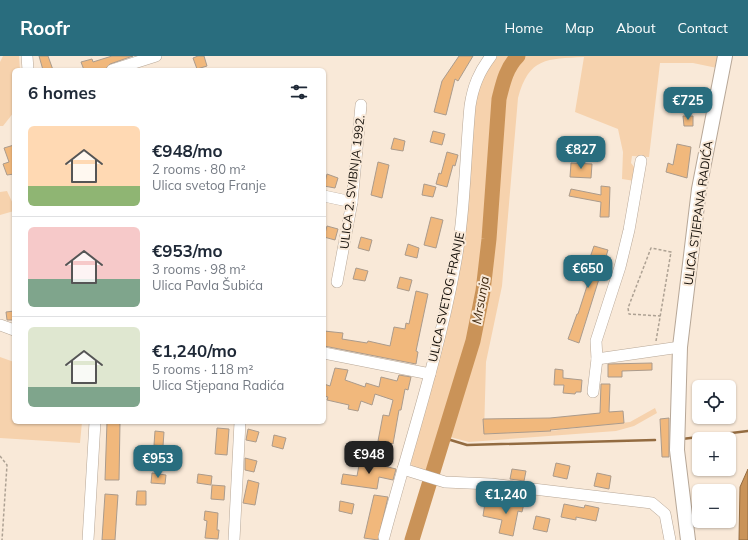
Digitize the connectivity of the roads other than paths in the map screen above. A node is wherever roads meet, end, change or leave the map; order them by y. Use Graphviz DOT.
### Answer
graph roads {
  1 [pos="27,56"];
  2 [pos="156,56"];
  3 [pos="491,56"];
  4 [pos="725,56"];
  5 [pos="28,68"];
  6 [pos="118,68"];
  7 [pos="361,105"];
  8 [pos="641,161"];
  9 [pos="326,196"];
  10 [pos="352,202"];
  11 [pos="337,282"];
  12 [pos="0,325"];
  13 [pos="12,329"];
  14 [pos="680,347"];
  15 [pos="326,353"];
  16 [pos="596,359"];
  17 [pos="430,374"];
  18 [pos="593,392"];
  19 [pos="95,424"];
  20 [pos="240,424"];
  21 [pos="407,470"];
  22 [pos="384,538"];
  23 [pos="88,540"];
  24 [pos="234,540"];
  25 [pos="670,540"];
  26 [pos="688,540"];
  1 -- 5 [label="street"];
  2 -- 6 [label="street"];
  3 -- 17 [label="street, ULICA SVETOG FRANJE"];
  4 -- 14 [label="main road, ULICA STJEPANA RADIĆA"];
  7 -- 10 [label="street, ULICA 2. SVIBNJA 1992."];
  8 -- 16 [label="street"];
  9 -- 10 [label="street"];
  10 -- 11 [label="street, ULICA 2. SVIBNJA 1992."];
  12 -- 13 [label="street"];
  14 -- 16 [label="street"];
  14 -- 26 [label="main road, ULICA STJEPANA RADIĆA"];
  15 -- 17 [label="street"];
  16 -- 18 [label="street"];
  17 -- 21 [label="street, ULICA SVETOG FRANJE"];
  19 -- 23 [label="street"];
  20 -- 24 [label="street"];
  21 -- 22 [label="street, ULICA SVETOG FRANJE"];
  21 -- 25 [label="street"];
}
